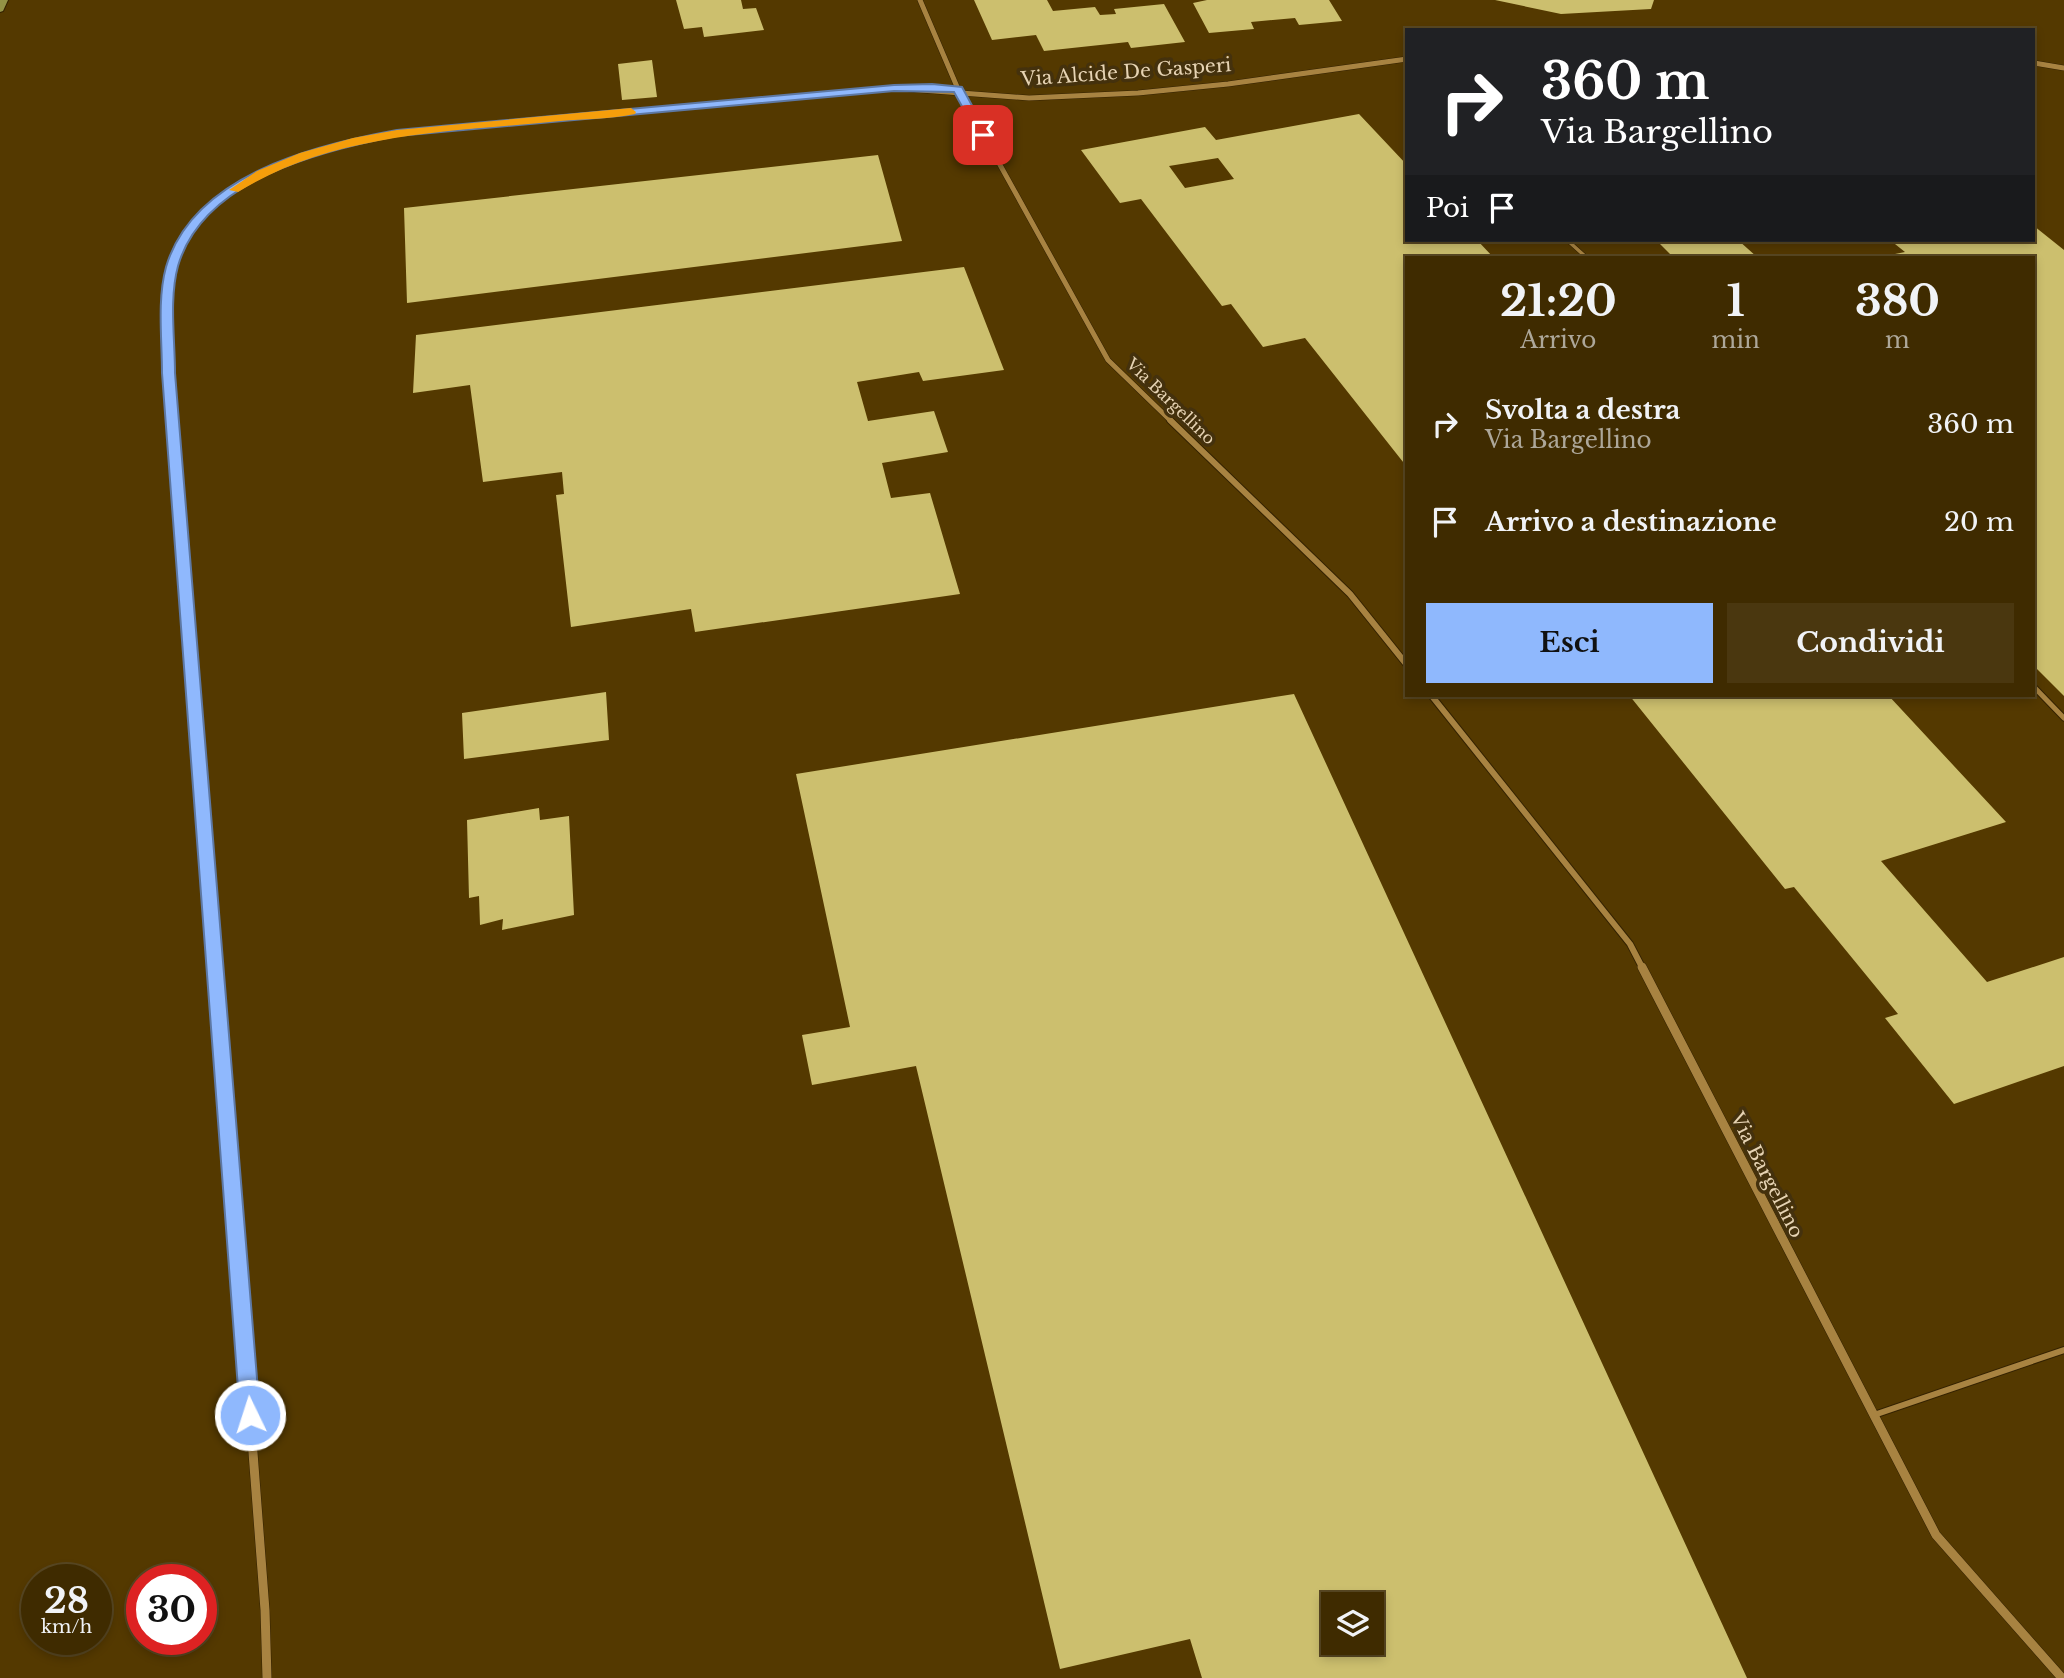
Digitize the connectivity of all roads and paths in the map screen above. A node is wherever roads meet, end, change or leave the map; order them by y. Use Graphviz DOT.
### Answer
graph roads {
  1 [pos="4,0"];
  2 [pos="920,0"];
  3 [pos="0,9"];
  4 [pos="1405,59"];
  5 [pos="2035,64"];
  6 [pos="2064,68"];
  7 [pos="958,89"];
  8 [pos="1569,242"];
  9 [pos="1585,256"];
  10 [pos="1405,663"];
  11 [pos="2035,688"];
  12 [pos="1433,697"];
  13 [pos="2064,718"];
  14 [pos="2064,1350"];
  15 [pos="1874,1415"];
  16 [pos="267,1678"];
  17 [pos="2062,1678"];
  1 -- 3 [label="main road"];
  2 -- 7 [label="street, Via Bargellino"];
  4 -- 7 [label="street, Via Alcide De Gasperi"];
  5 -- 6 [label="street"];
  7 -- 10 [label="street, Via Bargellino"];
  7 -- 16 [label="street, Via Alcide De Gasperi"];
  8 -- 9 [label="lane"];
  11 -- 13 [label="lane"];
  12 -- 15 [label="street, Via Bargellino"];
  14 -- 15 [label="lane"];
  15 -- 17 [label="street, Via Bargellino"];
}
